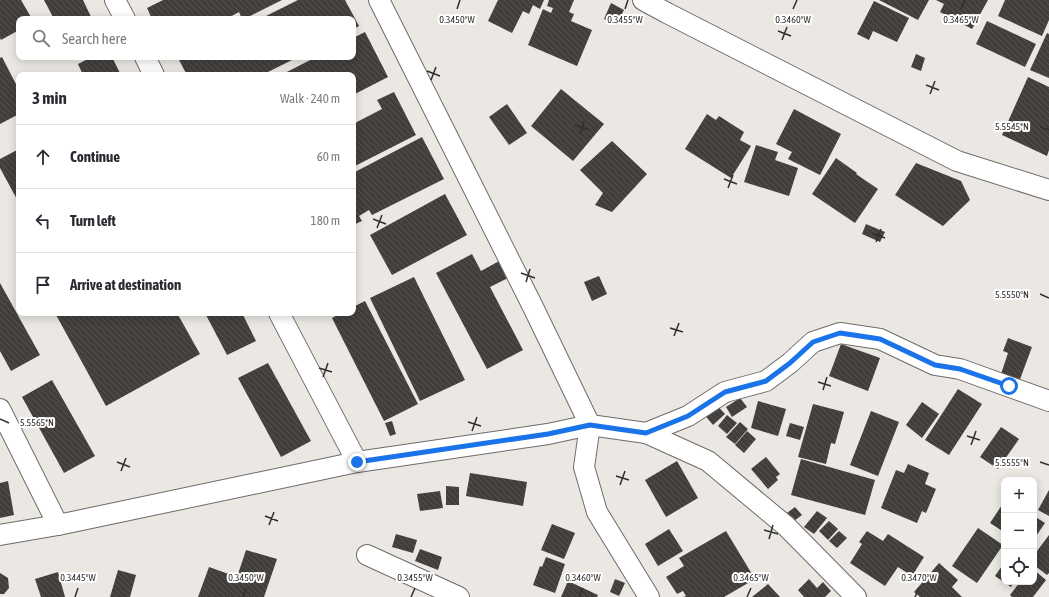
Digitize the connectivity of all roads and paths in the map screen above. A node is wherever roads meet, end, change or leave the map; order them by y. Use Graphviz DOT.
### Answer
graph roads {
  1 [pos="115,0"];
  2 [pos="379,0"];
  3 [pos="643,0"];
  4 [pos="123,16"];
  5 [pos="146,60"];
  6 [pos="152,72"];
  7 [pos="1049,190"];
  8 [pos="281,316"];
  9 [pos="1049,401"];
  10 [pos="0,409"];
  11 [pos="590,425"];
  12 [pos="646,433"];
  13 [pos="357,462"];
  14 [pos="58,525"];
  15 [pos="0,535"];
  16 [pos="367,555"];
  17 [pos="459,597"];
  18 [pos="650,597"];
  19 [pos="856,597"];
  1 -- 4 [label="street"];
  2 -- 11 [label="street"];
  3 -- 7 [label="street"];
  5 -- 6 [label="street"];
  8 -- 13 [label="street"];
  9 -- 12 [label="street"];
  10 -- 14 [label="street"];
  11 -- 12 [label="street"];
  11 -- 13 [label="street"];
  11 -- 18 [label="street"];
  12 -- 19 [label="street"];
  13 -- 14 [label="street"];
  14 -- 15 [label="street"];
  16 -- 17 [label="street"];
}
